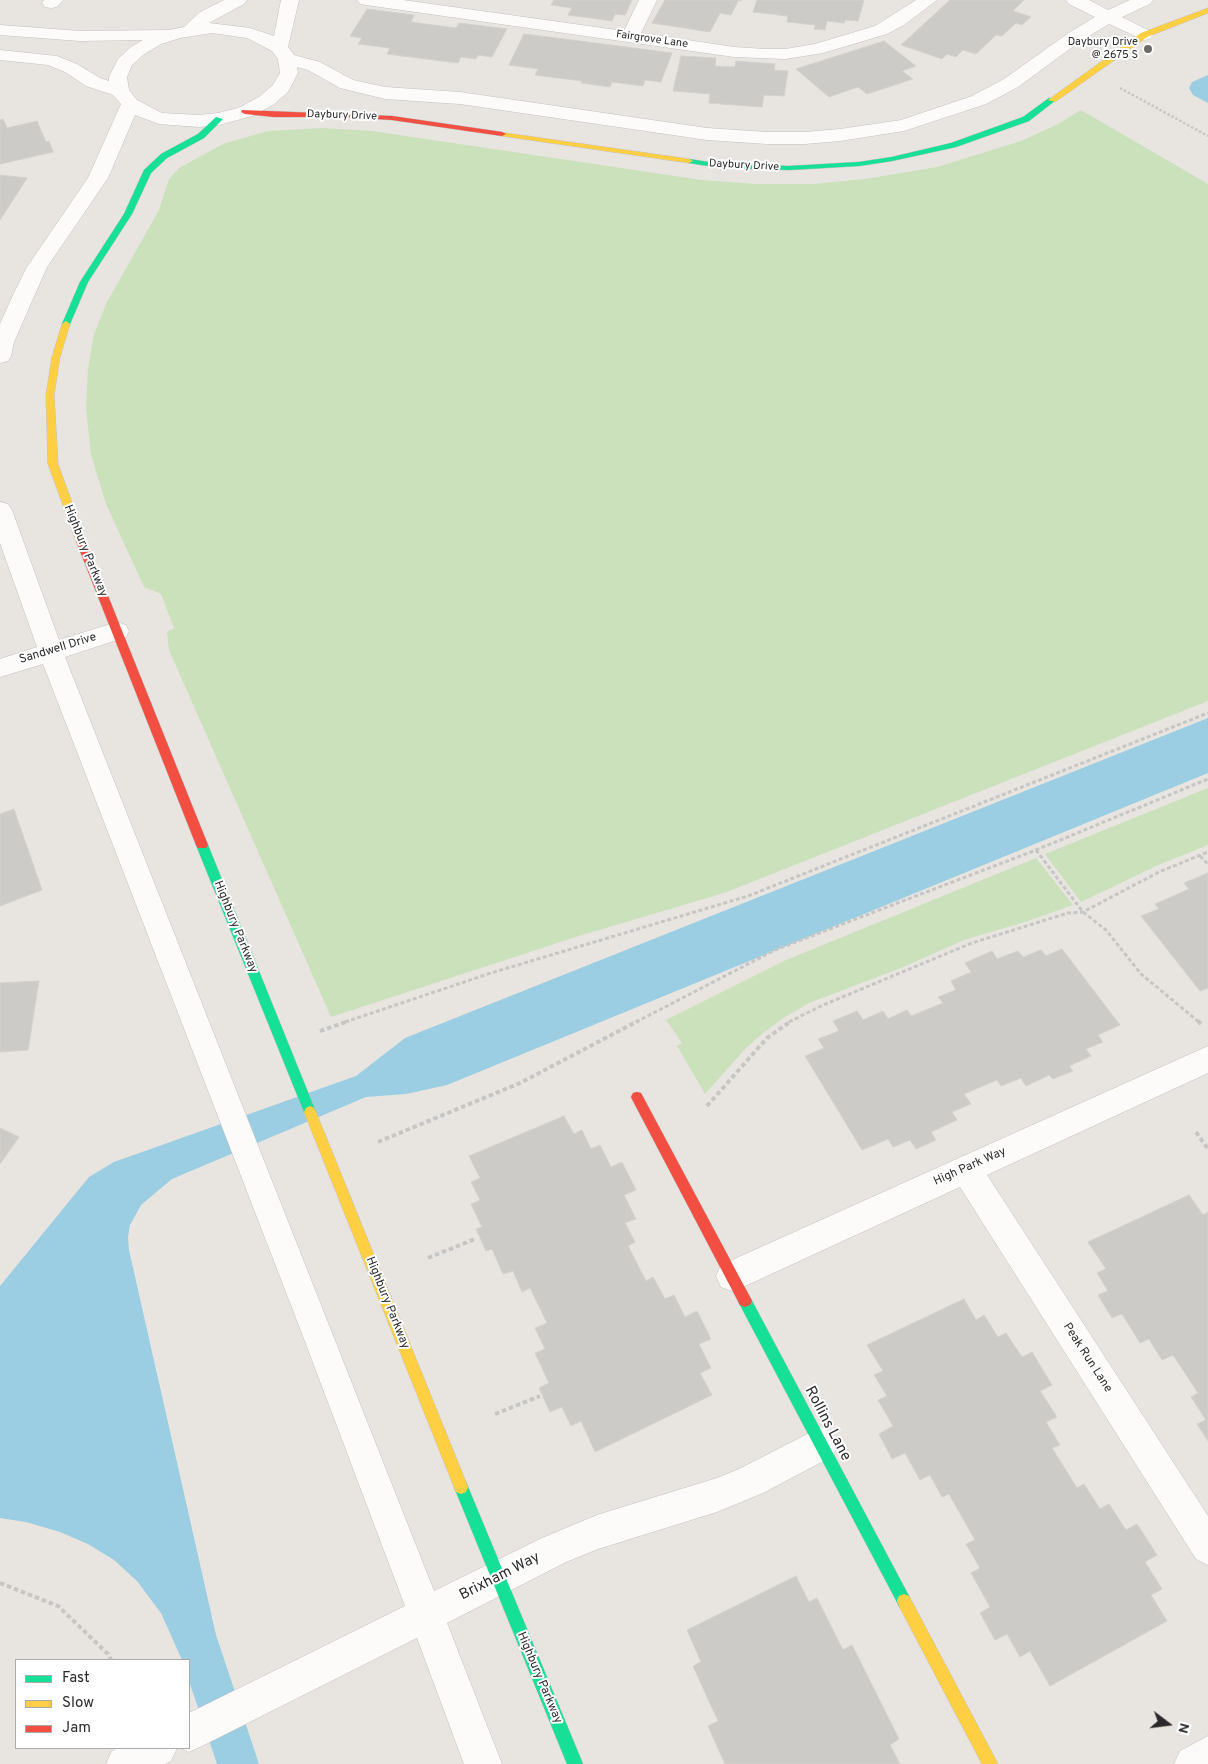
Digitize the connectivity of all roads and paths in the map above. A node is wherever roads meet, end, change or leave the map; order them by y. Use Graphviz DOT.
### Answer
graph roads {
  1 [pos="238,0"];
  2 [pos="290,0"];
  3 [pos="366,0"];
  4 [pos="648,0"];
  5 [pos="1075,0"];
  6 [pos="1144,0"];
  7 [pos="920,1"];
  8 [pos="431,4"];
  9 [pos="1208,10"];
  10 [pos="1108,17"];
  11 [pos="0,30"];
  12 [pos="184,31"];
  13 [pos="1144,35"];
  14 [pos="630,37"];
  15 [pos="283,53"];
  16 [pos="0,55"];
  17 [pos="1119,88"];
  18 [pos="125,97"];
  19 [pos="245,112"];
  20 [pos="219,119"];
  21 [pos="1208,136"];
  22 [pos="0,356"];
  23 [pos="0,510"];
  24 [pos="117,631"];
  25 [pos="51,652"];
  26 [pos="0,668"];
  27 [pos="1208,713"];
  28 [pos="1208,779"];
  29 [pos="1036,850"];
  30 [pos="1208,852"];
  31 [pos="1200,856"];
  32 [pos="1208,864"];
  33 [pos="1083,912"];
  34 [pos="1201,1024"];
  35 [pos="320,1031"];
  36 [pos="1208,1059"];
  37 [pos="638,1097"];
  38 [pos="707,1106"];
  39 [pos="1196,1132"];
  40 [pos="378,1142"];
  41 [pos="1208,1149"];
  42 [pos="966,1169"];
  43 [pos="475,1239"];
  44 [pos="428,1258"];
  45 [pos="732,1276"];
  46 [pos="540,1396"];
  47 [pos="495,1414"];
  48 [pos="821,1444"];
  49 [pos="1208,1547"];
  50 [pos="498,1579"];
  51 [pos="0,1583"];
  52 [pos="425,1615"];
  53 [pos="110,1659"];
  54 [pos="190,1732"];
  55 [pos="156,1749"];
  56 [pos="1208,1755"];
  57 [pos="125,1764"];
  58 [pos="483,1764"];
  59 [pos="575,1764"];
  60 [pos="990,1764"];
  61 [pos="1193,1764"];
  1 -- 12 [label="street"];
  2 -- 15 [label="street"];
  3 -- 8 [label="street, Fairgrove Lane"];
  4 -- 14 [label="street"];
  5 -- 10 [label="street"];
  6 -- 10 [label="street, Daybury Drive"];
  7 -- 14 [label="street, Fairgrove Lane"];
  8 -- 14 [label="street, Fairgrove Lane"];
  9 -- 13 [label="street, Daybury Drive"];
  10 -- 13 [label="street"];
  10 -- 15 [label="street, Daybury Drive"];
  11 -- 12 [label="street"];
  12 -- 15 [label="street"];
  12 -- 18 [label="street"];
  13 -- 19 [label="street, Daybury Drive"];
  15 -- 19 [label="street"];
  16 -- 18 [label="street"];
  17 -- 21 [label="path"];
  18 -- 20 [label="street"];
  18 -- 22 [label="street"];
  19 -- 20 [label="street"];
  20 -- 24 [label="street, Highbury Parkway"];
  23 -- 25 [label="street"];
  24 -- 25 [label="street, Sandwell Drive"];
  24 -- 50 [label="street, Highbury Parkway"];
  25 -- 26 [label="street, Sandwell Drive"];
  25 -- 52 [label="street"];
  27 -- 35 [label="path"];
  28 -- 29 [label="path"];
  29 -- 33 [label="path"];
  29 -- 40 [label="path"];
  30 -- 31 [label="path"];
  31 -- 32 [label="path"];
  31 -- 33 [label="path"];
  33 -- 34 [label="path"];
  33 -- 38 [label="path"];
  36 -- 42 [label="street, High Park Way"];
  37 -- 45 [label="street, Rollins Lane"];
  39 -- 41 [label="path"];
  42 -- 45 [label="street, High Park Way"];
  42 -- 49 [label="street, Peak Run Lane"];
  43 -- 44 [label="path"];
  45 -- 48 [label="street, Rollins Lane"];
  46 -- 47 [label="path"];
  48 -- 50 [label="street, Brixham Way"];
  48 -- 60 [label="street, Rollins Lane"];
  50 -- 52 [label="street, Brixham Way"];
  50 -- 59 [label="street, Highbury Parkway"];
  51 -- 53 [label="path"];
  52 -- 54 [label="street, Brixham Way"];
  52 -- 58 [label="street"];
  55 -- 57 [label="street"];
  56 -- 61 [label="street"];
}
